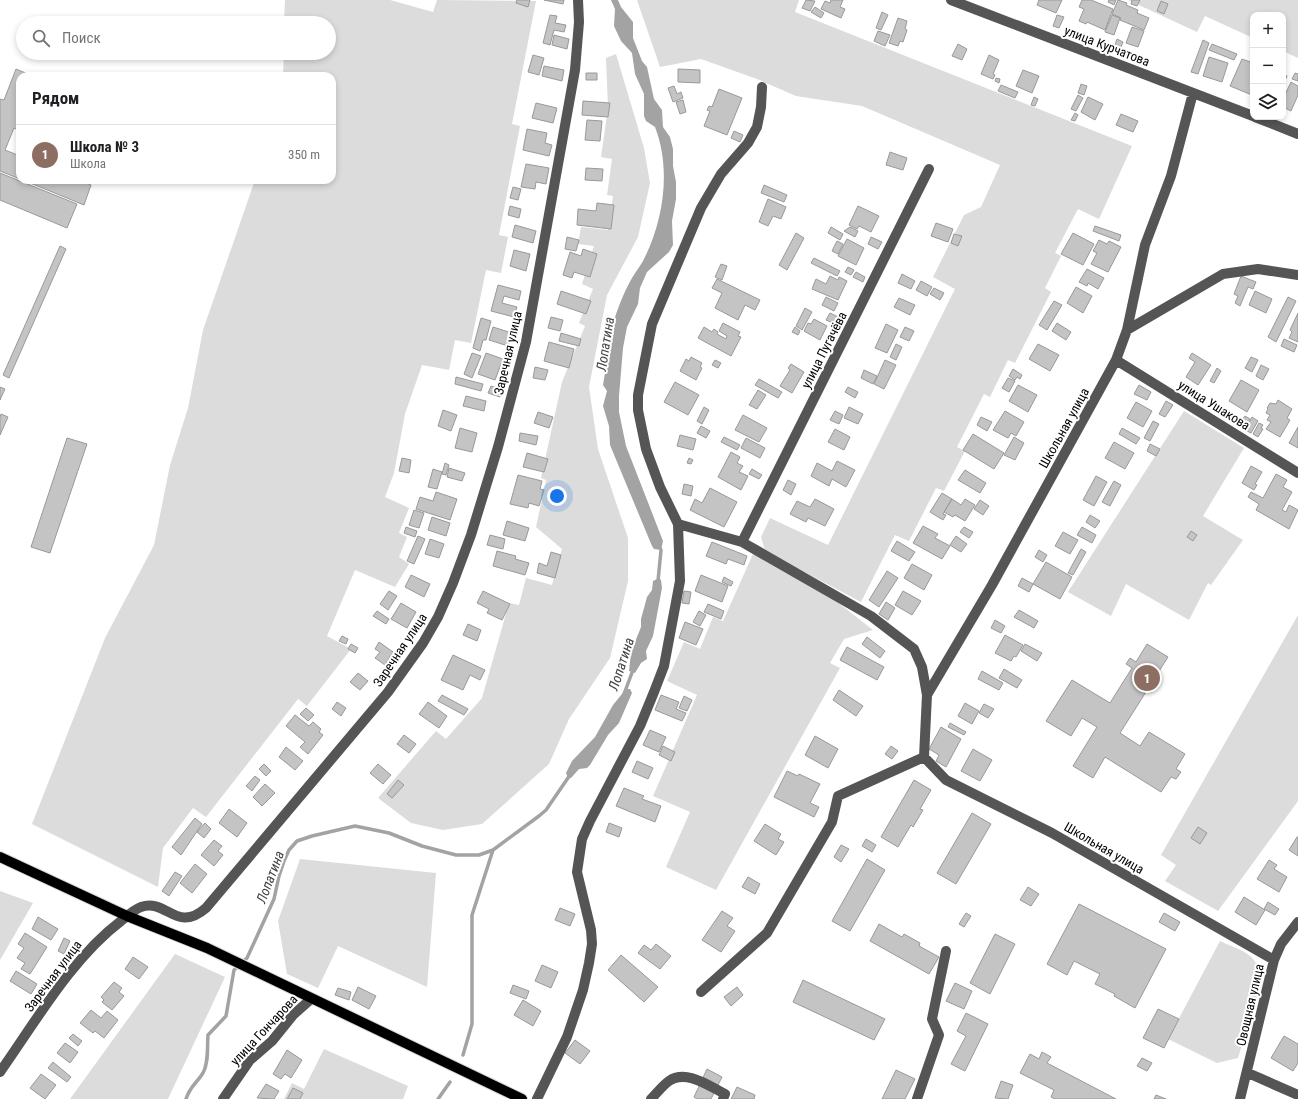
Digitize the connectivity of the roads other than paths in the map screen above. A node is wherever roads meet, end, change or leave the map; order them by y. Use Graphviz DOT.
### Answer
graph roads {
  1 [pos="578,0"];
  2 [pos="951,0"];
  3 [pos="762,87"];
  4 [pos="1193,93"];
  5 [pos="1250,115"];
  6 [pos="1262,120"];
  7 [pos="1298,134"];
  8 [pos="929,169"];
  9 [pos="1298,275"];
  10 [pos="1127,330"];
  11 [pos="1116,360"];
  12 [pos="1298,473"];
  13 [pos="678,524"];
  14 [pos="742,542"];
  15 [pos="927,695"];
  16 [pos="924,757"];
  17 [pos="0,857"];
  18 [pos="127,916"];
  19 [pos="1298,922"];
  20 [pos="946,951"];
  21 [pos="1274,960"];
  22 [pos="701,992"];
  23 [pos="311,999"];
  24 [pos="0,1072"];
  25 [pos="1248,1073"];
  26 [pos="1298,1095"];
  27 [pos="223,1099"];
  28 [pos="522,1099"];
  29 [pos="537,1099"];
  30 [pos="651,1099"];
  31 [pos="723,1099"];
  32 [pos="916,1099"];
  33 [pos="1240,1099"];
  1 -- 18 [label="street, Заречная улица"];
  2 -- 4 [label="street, улица Курчатова"];
  3 -- 13 [label="street"];
  4 -- 5 [label="street, улица Курчатова"];
  4 -- 10 [label="street, Школьная улица"];
  6 -- 7 [label="street, улица Курчатова"];
  8 -- 14 [label="street, улица Пугачёва"];
  9 -- 10 [label="street"];
  10 -- 11 [label="street, Школьная улица"];
  11 -- 12 [label="street, улица Ушакова"];
  11 -- 15 [label="street, Школьная улица"];
  13 -- 14 [label="street"];
  13 -- 29 [label="street"];
  14 -- 15 [label="street"];
  15 -- 16 [label="street, Школьная улица"];
  16 -- 21 [label="street, Школьная улица"];
  16 -- 22 [label="street"];
  17 -- 18 [label="main road"];
  18 -- 23 [label="main road"];
  18 -- 24 [label="street, Заречная улица"];
  19 -- 21 [label="street, Овощная улица"];
  20 -- 32 [label="street"];
  21 -- 25 [label="street, Овощная улица"];
  23 -- 27 [label="street, улица Гончарова"];
  23 -- 28 [label="main road"];
  25 -- 26 [label="street"];
  25 -- 33 [label="street, Овощная улица"];
  30 -- 31 [label="street"];
}
